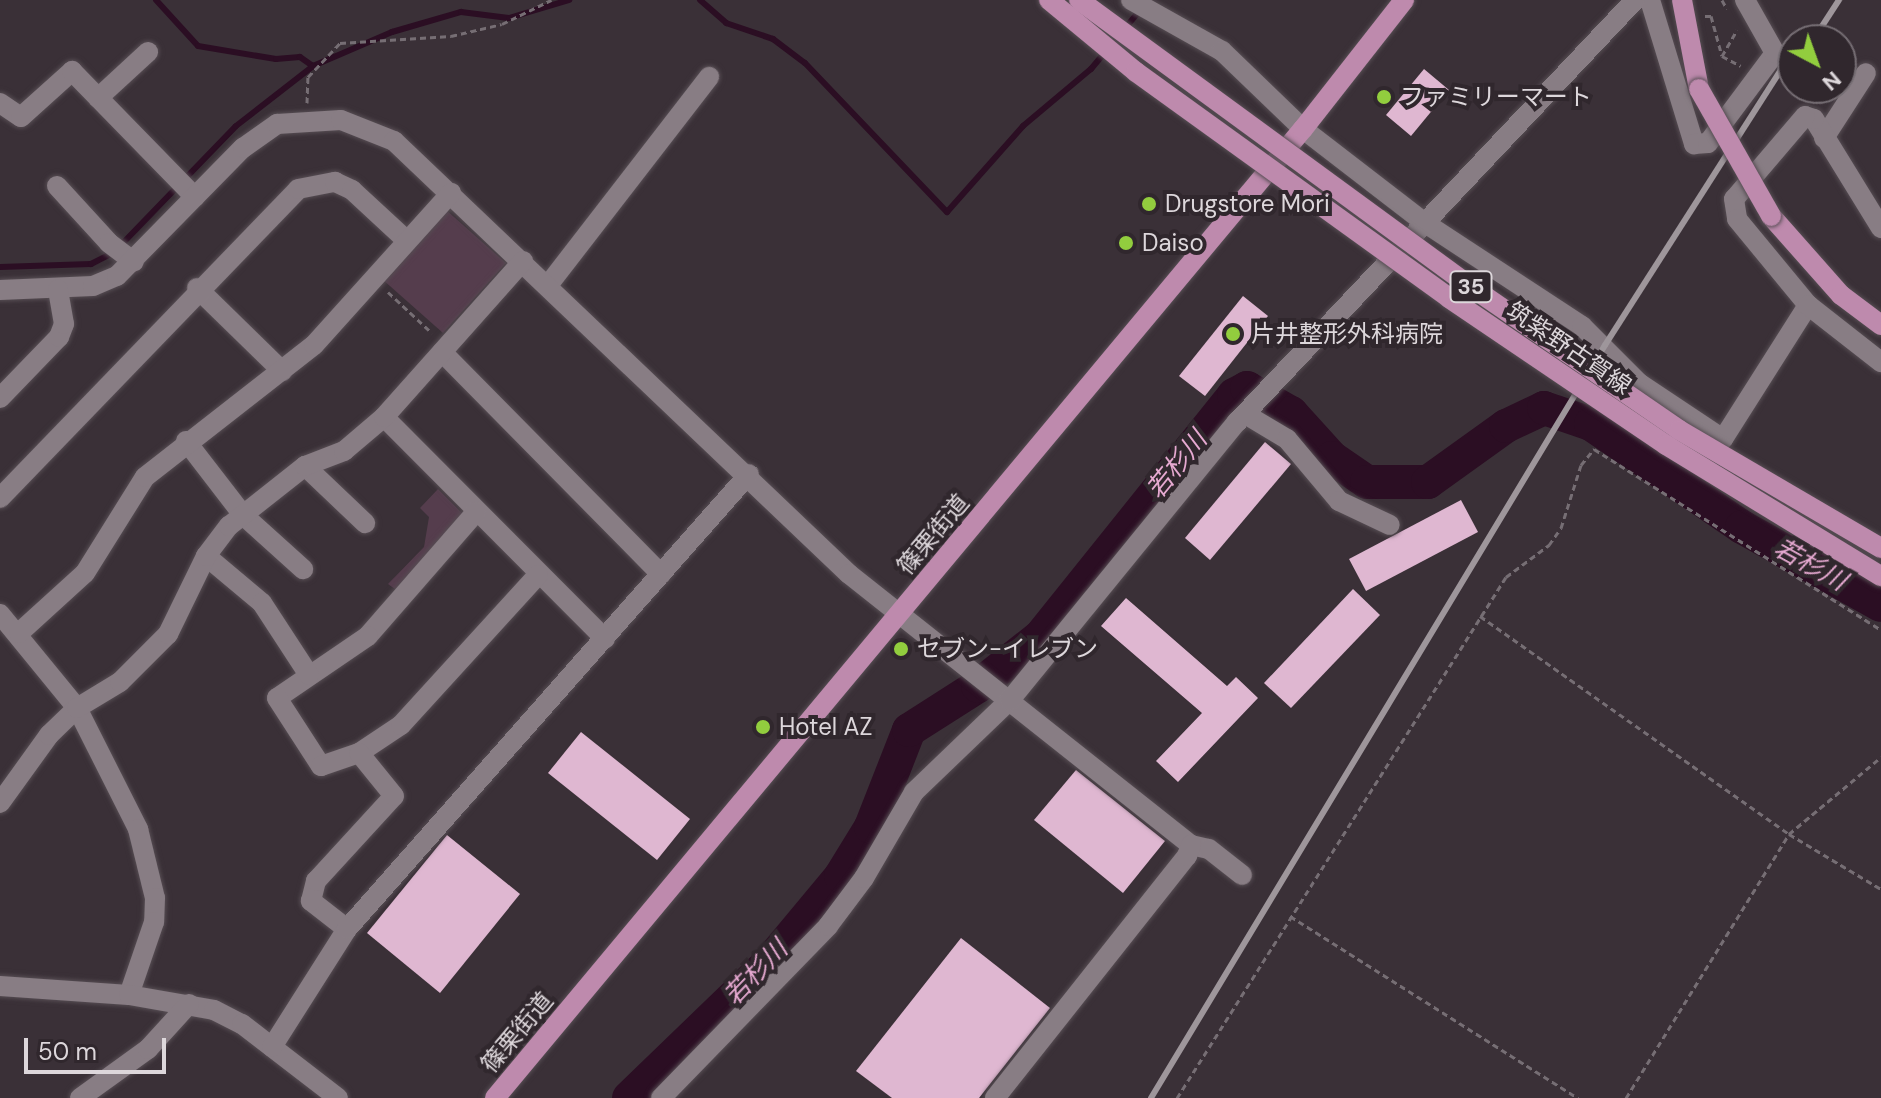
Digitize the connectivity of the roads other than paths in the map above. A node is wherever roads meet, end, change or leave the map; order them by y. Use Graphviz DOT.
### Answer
graph roads {
  1 [pos="1049,0"];
  2 [pos="1079,0"];
  3 [pos="1131,0"];
  4 [pos="1404,0"];
  5 [pos="1635,0"];
  6 [pos="1650,0"];
  7 [pos="1682,0"];
  8 [pos="1745,0"];
  9 [pos="148,52"];
  10 [pos="1866,73"];
  11 [pos="709,77"];
  12 [pos="98,98"];
  13 [pos="0,103"];
  14 [pos="1303,129"];
  15 [pos="1824,138"];
  16 [pos="57,186"];
  17 [pos="451,193"];
  18 [pos="195,197"];
  19 [pos="1425,223"];
  20 [pos="1881,228"];
  21 [pos="407,241"];
  22 [pos="523,261"];
  23 [pos="134,262"];
  24 [pos="549,284"];
  25 [pos="197,288"];
  26 [pos="0,290"];
  27 [pos="58,290"];
  28 [pos="1808,305"];
  29 [pos="1881,325"];
  30 [pos="444,349"];
  31 [pos="1881,362"];
  32 [pos="282,371"];
  33 [pos="0,398"];
  34 [pos="1245,414"];
  35 [pos="384,417"];
  36 [pos="186,441"];
  37 [pos="305,466"];
  38 [pos="749,474"];
  39 [pos="0,498"];
  40 [pos="476,512"];
  41 [pos="243,515"];
  42 [pos="365,523"];
  43 [pos="1390,525"];
  44 [pos="1881,548"];
  45 [pos="206,556"];
  46 [pos="303,569"];
  47 [pos="661,574"];
  48 [pos="538,575"];
  49 [pos="1881,576"];
  50 [pos="0,614"];
  51 [pos="898,616"];
  52 [pos="19,633"];
  53 [pos="605,639"];
  54 [pos="309,675"];
  55 [pos="1010,700"];
  56 [pos="77,708"];
  57 [pos="359,753"];
  58 [pos="0,803"];
  59 [pos="1191,845"];
  60 [pos="1242,875"];
  61 [pos="347,929"];
  62 [pos="0,986"];
  63 [pos="129,995"];
  64 [pos="189,1004"];
  65 [pos="272,1047"];
  66 [pos="80,1098"];
  67 [pos="338,1098"];
  68 [pos="495,1098"];
  69 [pos="661,1098"];
  70 [pos="995,1098"];
  1 -- 49 [label="main road, 筑紫野古賀線 / 35, bridge"];
  2 -- 44 [label="main road, 筑紫野古賀線 / 35, bridge"];
  3 -- 14 [label="street"];
  4 -- 14 [label="main road, 篠栗街道"];
  5 -- 19 [label="street"];
  6 -- 8 [label="street"];
  7 -- 29 [label="main road, bridge"];
  9 -- 12 [label="street"];
  10 -- 15 [label="street"];
  11 -- 24 [label="street"];
  12 -- 13 [label="street"];
  12 -- 18 [label="street"];
  14 -- 19 [label="street"];
  14 -- 51 [label="main road, 篠栗街道"];
  15 -- 20 [label="street"];
  15 -- 28 [label="street"];
  16 -- 23 [label="street"];
  17 -- 18 [label="street"];
  17 -- 21 [label="street"];
  17 -- 22 [label="street"];
  18 -- 23 [label="street"];
  19 -- 28 [label="street"];
  19 -- 34 [label="street"];
  21 -- 25 [label="street"];
  21 -- 32 [label="street"];
  22 -- 24 [label="street"];
  22 -- 30 [label="street"];
  23 -- 27 [label="street"];
  24 -- 38 [label="street"];
  25 -- 32 [label="street"];
  25 -- 39 [label="street"];
  26 -- 27 [label="street"];
  27 -- 33 [label="street"];
  28 -- 31 [label="street"];
  30 -- 35 [label="street"];
  30 -- 47 [label="street"];
  32 -- 36 [label="street"];
  34 -- 43 [label="street"];
  34 -- 55 [label="street"];
  35 -- 37 [label="street"];
  35 -- 40 [label="street"];
  36 -- 41 [label="street"];
  36 -- 52 [label="street"];
  37 -- 41 [label="street"];
  37 -- 42 [label="street"];
  38 -- 47 [label="street"];
  38 -- 51 [label="street"];
  40 -- 48 [label="street"];
  40 -- 54 [label="street"];
  41 -- 45 [label="street"];
  41 -- 46 [label="street"];
  45 -- 54 [label="street"];
  45 -- 56 [label="street"];
  47 -- 53 [label="street"];
  48 -- 53 [label="street"];
  48 -- 57 [label="street"];
  50 -- 52 [label="street"];
  51 -- 55 [label="street"];
  51 -- 68 [label="main road, 篠栗街道"];
  52 -- 56 [label="street"];
  53 -- 61 [label="street"];
  54 -- 57 [label="street"];
  55 -- 59 [label="street"];
  55 -- 69 [label="street"];
  56 -- 58 [label="street"];
  56 -- 63 [label="street"];
  57 -- 61 [label="street"];
  59 -- 60 [label="street"];
  59 -- 70 [label="street"];
  61 -- 65 [label="street"];
  62 -- 63 [label="street"];
  63 -- 64 [label="street"];
  64 -- 65 [label="street"];
  64 -- 66 [label="street"];
  65 -- 67 [label="street"];
}
